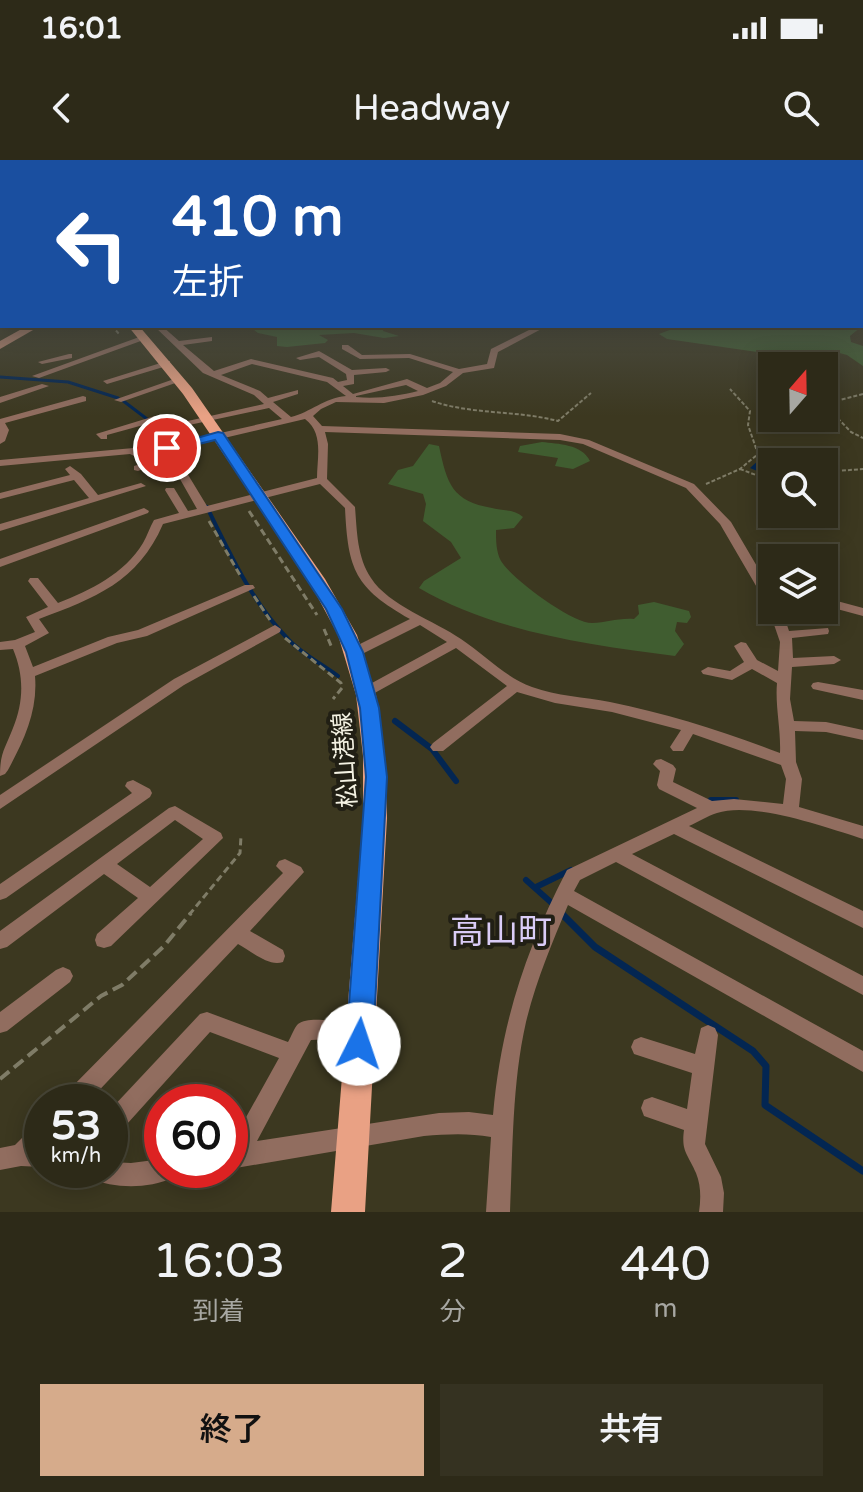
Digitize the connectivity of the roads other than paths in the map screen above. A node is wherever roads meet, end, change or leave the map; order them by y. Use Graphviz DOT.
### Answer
graph roads {
  1 [pos="32,328"];
  2 [pos="539,328"];
  3 [pos="144,330"];
  4 [pos="209,339"];
  5 [pos="0,346"];
  6 [pos="345,347"];
  7 [pos="300,358"];
  8 [pos="42,362"];
  9 [pos="422,368"];
  10 [pos="171,372"];
  11 [pos="209,373"];
  12 [pos="350,373"];
  13 [pos="454,375"];
  14 [pos="36,376"];
  15 [pos="107,381"];
  16 [pos="338,385"];
  17 [pos="394,385"];
  18 [pos="278,386"];
  19 [pos="45,388"];
  20 [pos="425,391"];
  21 [pos="59,392"];
  22 [pos="352,396"];
  23 [pos="402,396"];
  24 [pos="0,400"];
  25 [pos="118,400"];
  26 [pos="270,402"];
  27 [pos="224,404"];
  28 [pos="411,407"];
  29 [pos="232,413"];
  30 [pos="307,416"];
  31 [pos="289,420"];
  32 [pos="0,422"];
  33 [pos="212,427"];
  34 [pos="164,429"];
  35 [pos="321,429"];
  36 [pos="104,437"];
  37 [pos="0,441"];
  38 [pos="172,447"];
  39 [pos="134,452"];
  40 [pos="62,459"];
  41 [pos="0,463"];
  42 [pos="138,468"];
  43 [pos="77,476"];
  44 [pos="322,480"];
  45 [pos="141,486"];
  46 [pos="170,490"];
  47 [pos="0,496"];
  48 [pos="96,499"];
  49 [pos="253,502"];
  50 [pos="144,511"];
  51 [pos="204,511"];
  52 [pos="185,515"];
  53 [pos="0,528"];
  54 [pos="0,563"];
  55 [pos="758,578"];
  56 [pos="34,581"];
  57 [pos="249,588"];
  58 [pos="838,605"];
  59 [pos="56,608"];
  60 [pos="863,612"];
  61 [pos="419,620"];
  62 [pos="780,624"];
  63 [pos="275,629"];
  64 [pos="0,630"];
  65 [pos="823,631"];
  66 [pos="784,635"];
  67 [pos="456,642"];
  68 [pos="9,645"];
  69 [pos="741,646"];
  70 [pos="344,651"];
  71 [pos="834,660"];
  72 [pos="752,663"];
  73 [pos="787,663"];
  74 [pos="708,671"];
  75 [pos="29,673"];
  76 [pos="785,681"];
  77 [pos="516,686"];
  78 [pos="818,686"];
  79 [pos="358,694"];
  80 [pos="863,695"];
  81 [pos="788,726"];
  82 [pos="689,729"];
  83 [pos="863,735"];
  84 [pos="438,747"];
  85 [pos="678,747"];
  86 [pos="5,752"];
  87 [pos="788,762"];
  88 [pos="661,764"];
  89 [pos="0,770"];
  90 [pos="133,786"];
  91 [pos="0,803"];
  92 [pos="711,808"];
  93 [pos="790,812"];
  94 [pos="673,826"];
  95 [pos="863,833"];
  96 [pos="616,854"];
  97 [pos="104,864"];
  98 [pos="285,866"];
  99 [pos="0,893"];
  100 [pos="564,894"];
  101 [pos="150,897"];
  102 [pos="863,920"];
  103 [pos="236,933"];
  104 [pos="104,940"];
  105 [pos="0,941"];
  106 [pos="276,956"];
  107 [pos="63,976"];
  108 [pos="863,985"];
  109 [pos="0,1024"];
  110 [pos="332,1030"];
  111 [pos="708,1035"];
  112 [pos="641,1047"];
  113 [pos="293,1054"];
  114 [pos="863,1062"];
  115 [pos="704,1067"];
  116 [pos="90,1084"];
  117 [pos="128,1107"];
  118 [pos="652,1108"];
  119 [pos="696,1123"];
  120 [pos="504,1128"];
  121 [pos="248,1133"];
  122 [pos="353,1136"];
  123 [pos="248,1154"];
  124 [pos="348,1212"];
  125 [pos="498,1212"];
  126 [pos="711,1212"];
  1 -- 5 [label="main road"];
  2 -- 13 [label="street"];
  3 -- 8 [label="street"];
  3 -- 10 [label="main road, 松山港線"];
  3 -- 14 [label="street"];
  4 -- 10 [label="street"];
  6 -- 13 [label="street"];
  7 -- 12 [label="street"];
  9 -- 13 [label="street"];
  10 -- 11 [label="street"];
  10 -- 11 [label="street"];
  10 -- 15 [label="street"];
  10 -- 25 [label="street"];
  10 -- 33 [label="main road, 松山港線"];
  11 -- 16 [label="street"];
  11 -- 26 [label="street"];
  12 -- 16 [label="street"];
  12 -- 17 [label="street"];
  13 -- 20 [label="street"];
  16 -- 22 [label="street"];
  17 -- 20 [label="street"];
  17 -- 22 [label="street"];
  18 -- 26 [label="street"];
  19 -- 24 [label="street"];
  20 -- 23 [label="street"];
  21 -- 32 [label="street"];
  22 -- 23 [label="street"];
  22 -- 30 [label="street"];
  23 -- 28 [label="street"];
  26 -- 29 [label="street"];
  26 -- 31 [label="street"];
  27 -- 29 [label="street"];
  29 -- 33 [label="street"];
  30 -- 31 [label="street"];
  30 -- 35 [label="street"];
  31 -- 33 [label="street"];
  32 -- 37 [label="street"];
  33 -- 34 [label="street"];
  33 -- 38 [label="street"];
  33 -- 49 [label="main road, 松山港線"];
  34 -- 36 [label="street"];
  34 -- 38 [label="street"];
  35 -- 44 [label="street"];
  35 -- 55 [label="street"];
  38 -- 39 [label="street"];
  38 -- 51 [label="street"];
  39 -- 40 [label="street"];
  39 -- 42 [label="street"];
  40 -- 41 [label="street"];
  40 -- 43 [label="street"];
  43 -- 47 [label="street"];
  43 -- 48 [label="street"];
  44 -- 49 [label="street"];
  44 -- 61 [label="street"];
  45 -- 48 [label="street"];
  46 -- 52 [label="street"];
  48 -- 53 [label="street"];
  49 -- 51 [label="street"];
  49 -- 70 [label="main road, 松山港線"];
  50 -- 54 [label="street"];
  51 -- 52 [label="street"];
  52 -- 59 [label="street"];
  56 -- 59 [label="street"];
  57 -- 75 [label="street"];
  58 -- 60 [label="street"];
  59 -- 68 [label="street"];
  61 -- 67 [label="street"];
  61 -- 70 [label="street"];
  62 -- 66 [label="street"];
  63 -- 91 [label="street"];
  64 -- 68 [label="street"];
  65 -- 66 [label="street"];
  66 -- 73 [label="street"];
  67 -- 77 [label="street"];
  67 -- 79 [label="street"];
  68 -- 75 [label="street"];
  69 -- 72 [label="street"];
  70 -- 79 [label="main road, 松山港線"];
  71 -- 73 [label="street"];
  72 -- 74 [label="street"];
  72 -- 76 [label="street"];
  73 -- 76 [label="street"];
  75 -- 86 [label="street"];
  76 -- 81 [label="street"];
  77 -- 82 [label="street"];
  77 -- 84 [label="street"];
  78 -- 80 [label="street"];
  79 -- 122 [label="main road, 松山港線"];
  81 -- 83 [label="street"];
  81 -- 87 [label="street"];
  82 -- 85 [label="street"];
  82 -- 87 [label="street"];
  86 -- 89 [label="street"];
  87 -- 93 [label="street"];
  88 -- 92 [label="street"];
  90 -- 99 [label="street"];
  92 -- 93 [label="street"];
  92 -- 94 [label="street"];
  93 -- 95 [label="street"];
  94 -- 96 [label="street"];
  94 -- 102 [label="street"];
  96 -- 100 [label="street"];
  96 -- 108 [label="street"];
  97 -- 101 [label="street"];
  97 -- 101 [label="street"];
  97 -- 105 [label="street"];
  98 -- 103 [label="street"];
  100 -- 114 [label="street"];
  100 -- 120 [label="street"];
  101 -- 104 [label="street"];
  103 -- 106 [label="street"];
  103 -- 116 [label="street"];
  107 -- 109 [label="street"];
  110 -- 113 [label="street"];
  111 -- 115 [label="street"];
  112 -- 115 [label="street"];
  113 -- 117 [label="street"];
  113 -- 121 [label="street"];
  115 -- 119 [label="street"];
  118 -- 119 [label="street"];
  119 -- 126 [label="street"];
  120 -- 122 [label="street"];
  120 -- 125 [label="street"];
  122 -- 123 [label="street"];
  122 -- 124 [label="main road, 松山港線"];
}
